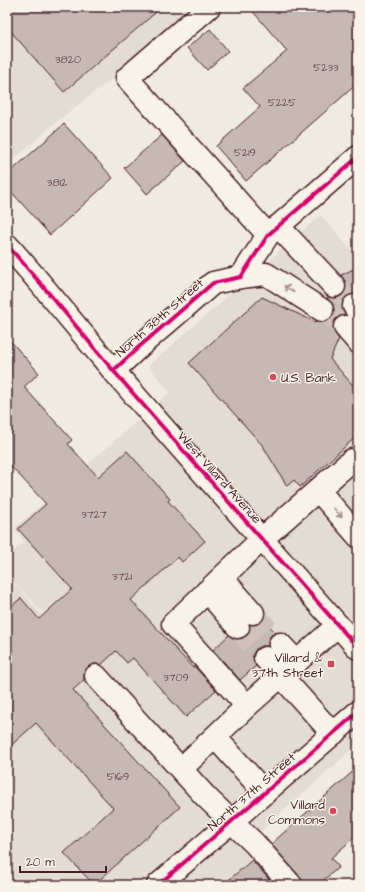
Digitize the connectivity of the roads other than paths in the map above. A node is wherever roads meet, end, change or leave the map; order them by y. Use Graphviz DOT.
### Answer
graph roads {
  1 [pos="209,7"];
  2 [pos="358,157"];
  3 [pos="273,230"];
  4 [pos="7,245"];
  5 [pos="241,277"];
  6 [pos="334,286"];
  7 [pos="322,310"];
  8 [pos="113,371"];
  9 [pos="358,459"];
  10 [pos="318,490"];
  11 [pos="358,536"];
  12 [pos="262,539"];
  13 [pos="215,584"];
  14 [pos="246,620"];
  15 [pos="338,625"];
  16 [pos="358,648"];
  17 [pos="273,651"];
  18 [pos="289,669"];
  19 [pos="96,676"];
  20 [pos="247,706"];
  21 [pos="358,712"];
  22 [pos="333,734"];
  23 [pos="215,737"];
  24 [pos="181,768"];
  25 [pos="265,792"];
  26 [pos="231,822"];
  27 [pos="158,885"];
  28 [pos="291,885"];
  1 -- 3 [label="street"];
  2 -- 3 [label="street"];
  3 -- 5 [label="street"];
  3 -- 6 [label="street"];
  4 -- 8 [label="street, West Villard Avenue"];
  7 -- 5 [label="street, North 38th Street, one-way"];
  5 -- 8 [label="street, North 38th Street"];
  8 -- 12 [label="street, West Villard Avenue"];
  9 -- 10 [label="street"];
  10 -- 11 [label="street, one-way"];
  10 -- 12 [label="street"];
  12 -- 13 [label="street"];
  12 -- 15 [label="street, West Villard Avenue"];
  13 -- 14 [label="street"];
  13 -- 20 [label="street"];
  15 -- 16 [label="street, West Villard Avenue"];
  15 -- 18 [label="street"];
  17 -- 18 [label="street"];
  18 -- 20 [label="street"];
  18 -- 22 [label="street"];
  19 -- 24 [label="street"];
  20 -- 23 [label="street"];
  21 -- 22 [label="street, North 37th Street"];
  22 -- 25 [label="street, North 37th Street"];
  23 -- 24 [label="street"];
  23 -- 25 [label="street"];
  24 -- 26 [label="street"];
  25 -- 26 [label="street, North 37th Street"];
  26 -- 27 [label="street, North 37th Street"];
  26 -- 28 [label="street"];
}
